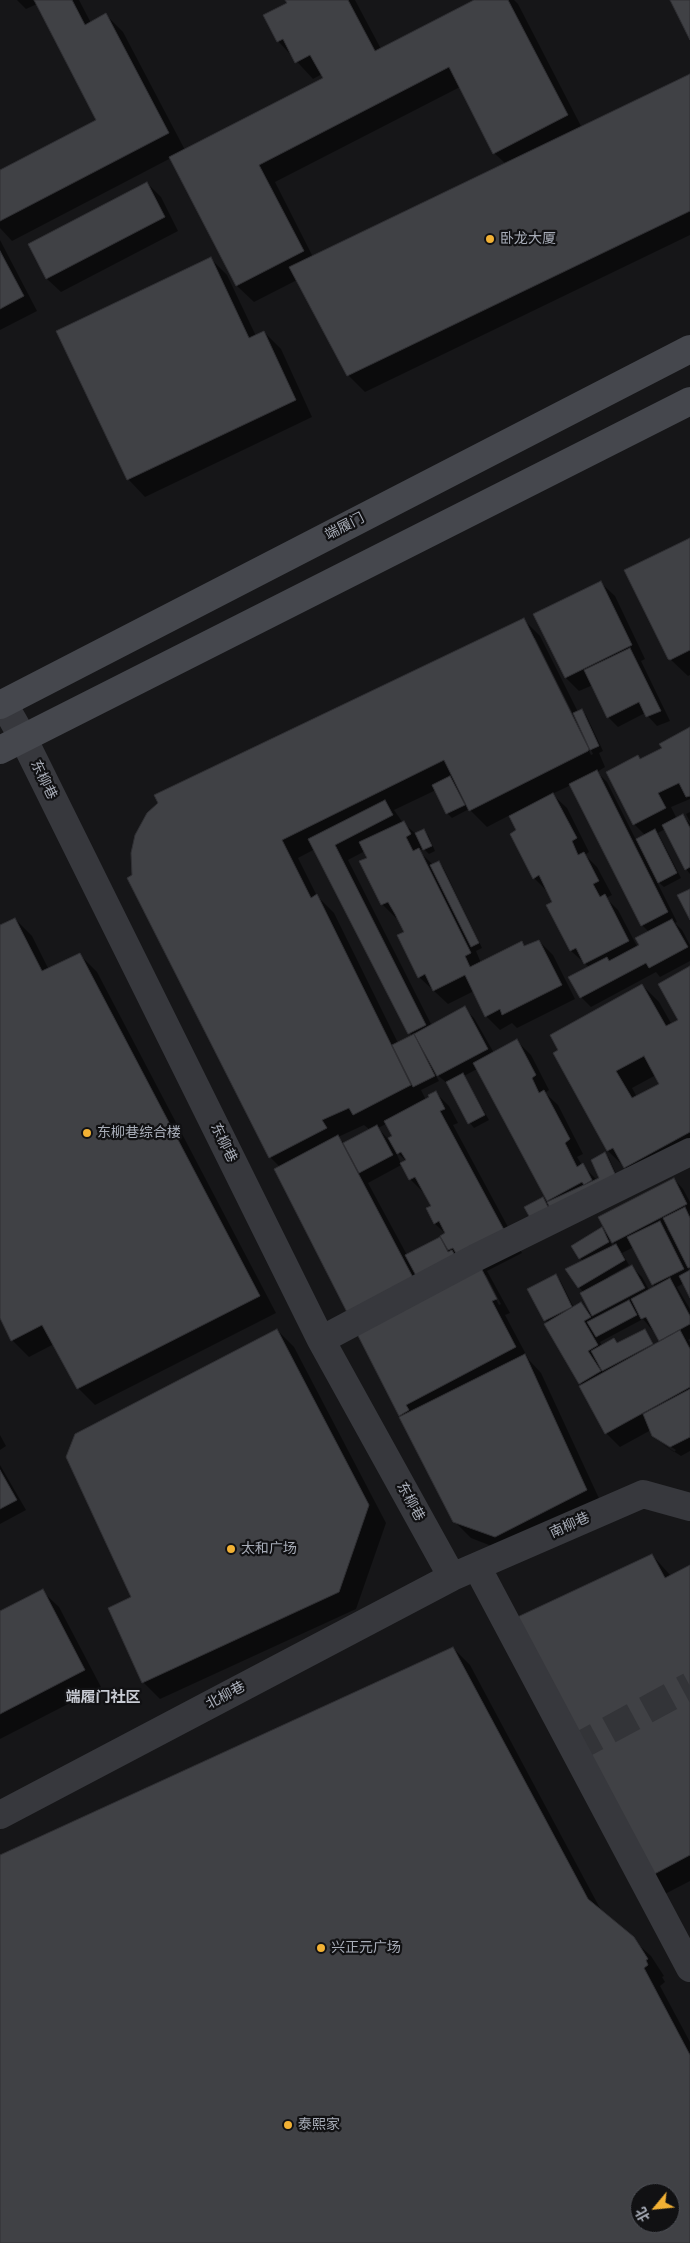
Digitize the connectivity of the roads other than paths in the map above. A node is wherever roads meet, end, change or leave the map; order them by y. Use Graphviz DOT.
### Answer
graph roads {
  1 [pos="690,349"];
  2 [pos="690,401"];
  3 [pos="2,704"];
  4 [pos="11,744"];
  5 [pos="690,1152"];
  6 [pos="320,1340"];
  7 [pos="690,1507"];
  8 [pos="477,1567"];
  9 [pos="452,1577"];
  10 [pos="0,1815"];
  11 [pos="690,1968"];
  1 -- 3 [label="main road, 端履门"];
  2 -- 4 [label="main road"];
  3 -- 4 [label="street, 东柳巷"];
  4 -- 6 [label="street, 东柳巷"];
  5 -- 6 [label="street"];
  6 -- 9 [label="street, 东柳巷"];
  7 -- 8 [label="street, 南柳巷"];
  8 -- 9 [label="street, 南柳巷"];
  8 -- 11 [label="street"];
  9 -- 10 [label="street, 北柳巷"];
}
